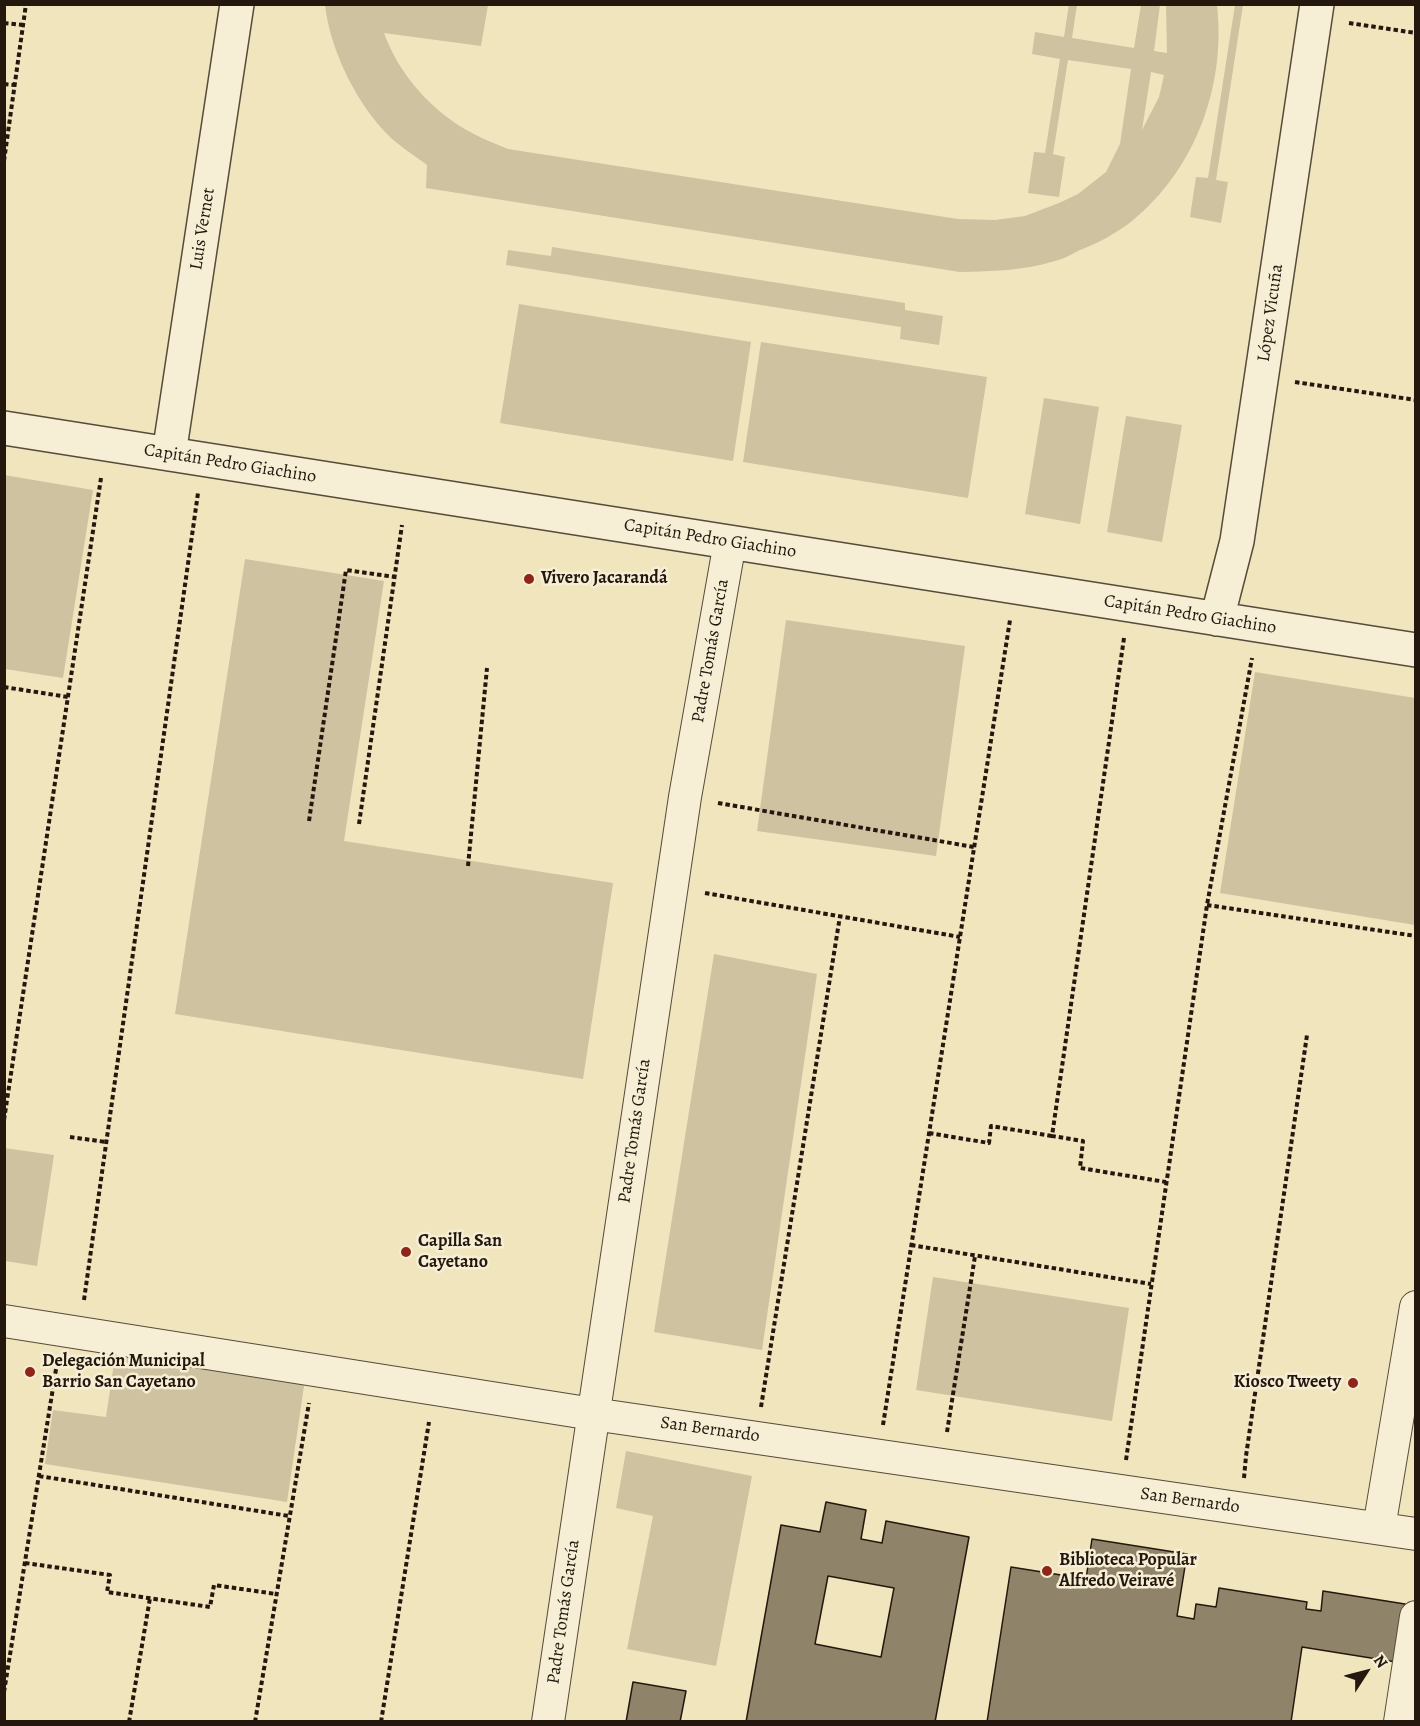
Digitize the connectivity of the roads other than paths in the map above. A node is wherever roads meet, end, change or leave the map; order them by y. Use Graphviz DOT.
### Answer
graph roads {
  1 [pos="237,4"];
  2 [pos="1316,11"];
  3 [pos="4,428"];
  4 [pos="169,454"];
  5 [pos="730,542"];
  6 [pos="1217,619"];
  7 [pos="1416,650"];
  8 [pos="1416,1306"];
  9 [pos="4,1321"];
  10 [pos="593,1414"];
  11 [pos="1379,1528"];
  12 [pos="1416,1534"];
  13 [pos="1416,1617"];
  14 [pos="548,1722"];
  15 [pos="1400,1722"];
  1 -- 4 [label="street, Luis Vernet"];
  2 -- 6 [label="street, López Vicuña"];
  3 -- 4 [label="street, Capitán Pedro Giachino"];
  4 -- 5 [label="street, Capitán Pedro Giachino"];
  5 -- 6 [label="street, Capitán Pedro Giachino"];
  5 -- 10 [label="street, Padre Tomás García"];
  6 -- 7 [label="street, Capitán Pedro Giachino"];
  8 -- 11 [label="street"];
  9 -- 10 [label="street, San Bernardo"];
  10 -- 11 [label="street, San Bernardo"];
  10 -- 14 [label="street, Padre Tomás García"];
  11 -- 12 [label="street, San Bernardo"];
  13 -- 15 [label="street"];
}
